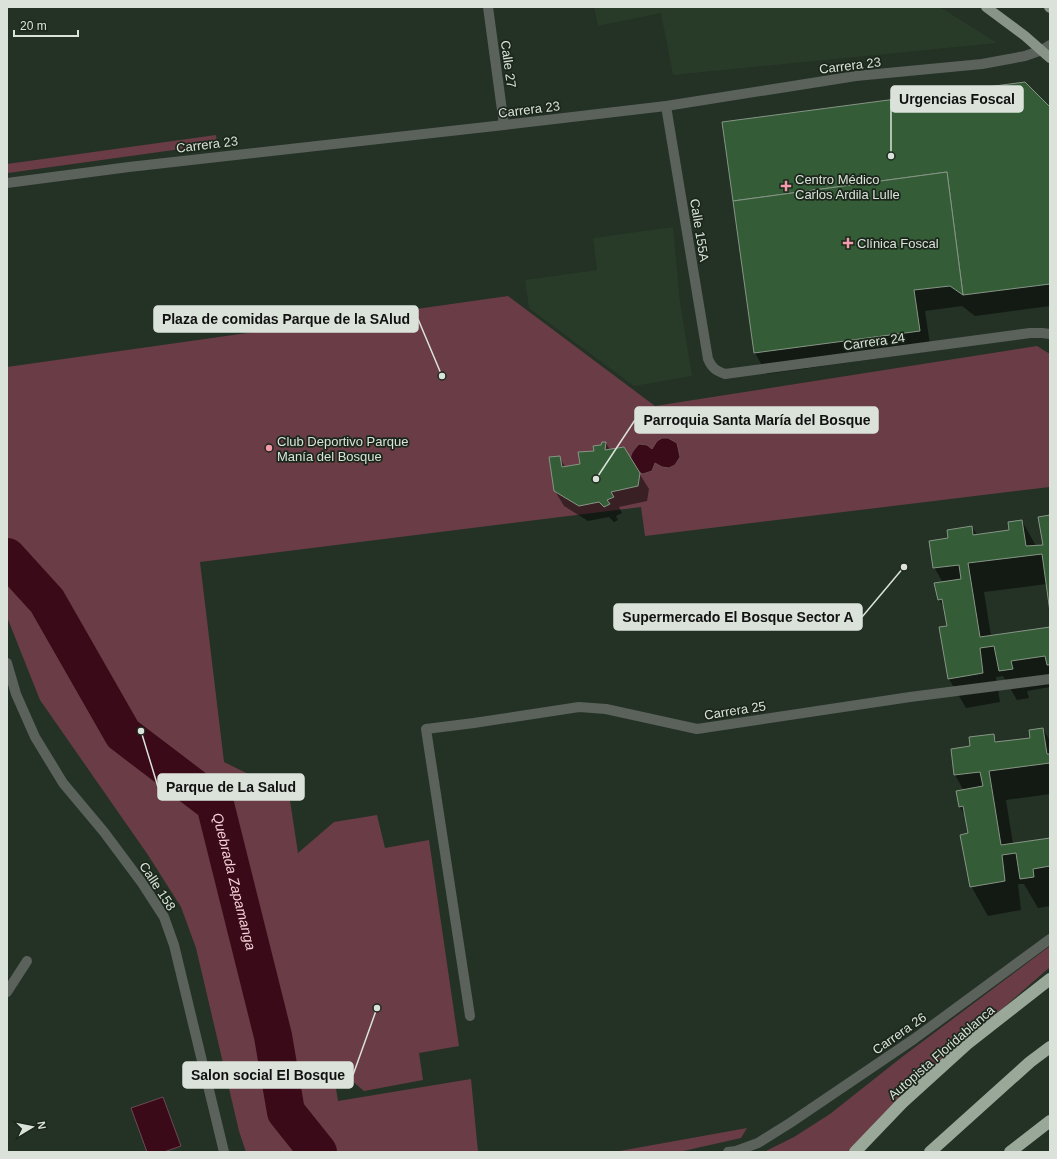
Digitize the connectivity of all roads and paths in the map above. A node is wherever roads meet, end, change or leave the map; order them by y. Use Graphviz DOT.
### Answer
graph roads {
  1 [pos="488,7"];
  2 [pos="986,7"];
  3 [pos="1046,47"];
  4 [pos="1050,58"];
  5 [pos="666,106"];
  6 [pos="504,125"];
  7 [pos="7,183"];
  8 [pos="1050,334"];
  9 [pos="708,359"];
  10 [pos="7,663"];
  11 [pos="1050,679"];
  12 [pos="1050,939"];
  13 [pos="27,960"];
  14 [pos="1050,976"];
  15 [pos="1050,979"];
  16 [pos="1036,988"];
  17 [pos="7,992"];
  18 [pos="470,1016"];
  19 [pos="1050,1047"];
  20 [pos="1050,1121"];
  21 [pos="224,1152"];
  22 [pos="728,1152"];
  23 [pos="855,1152"];
  24 [pos="930,1152"];
  25 [pos="1010,1152"];
  1 -- 6 [label="street, Calle 27"];
  2 -- 3 [label="main road"];
  3 -- 4 [label="main road"];
  3 -- 5 [label="street, Carrera 23"];
  5 -- 6 [label="street, Carrera 23"];
  5 -- 9 [label="street, Calle 155A"];
  6 -- 7 [label="street, Carrera 23"];
  8 -- 9 [label="street, Carrera 24"];
  10 -- 21 [label="street, Calle 158"];
  11 -- 18 [label="street, Carrera 25"];
  12 -- 22 [label="street, Carrera 26"];
  13 -- 17 [label="street"];
  14 -- 16 [label="highway"];
  15 -- 16 [label="highway, Autopista Floridablanca"];
  16 -- 23 [label="highway, Autopista Floridablanca"];
  19 -- 24 [label="highway"];
  20 -- 25 [label="highway"];
}
